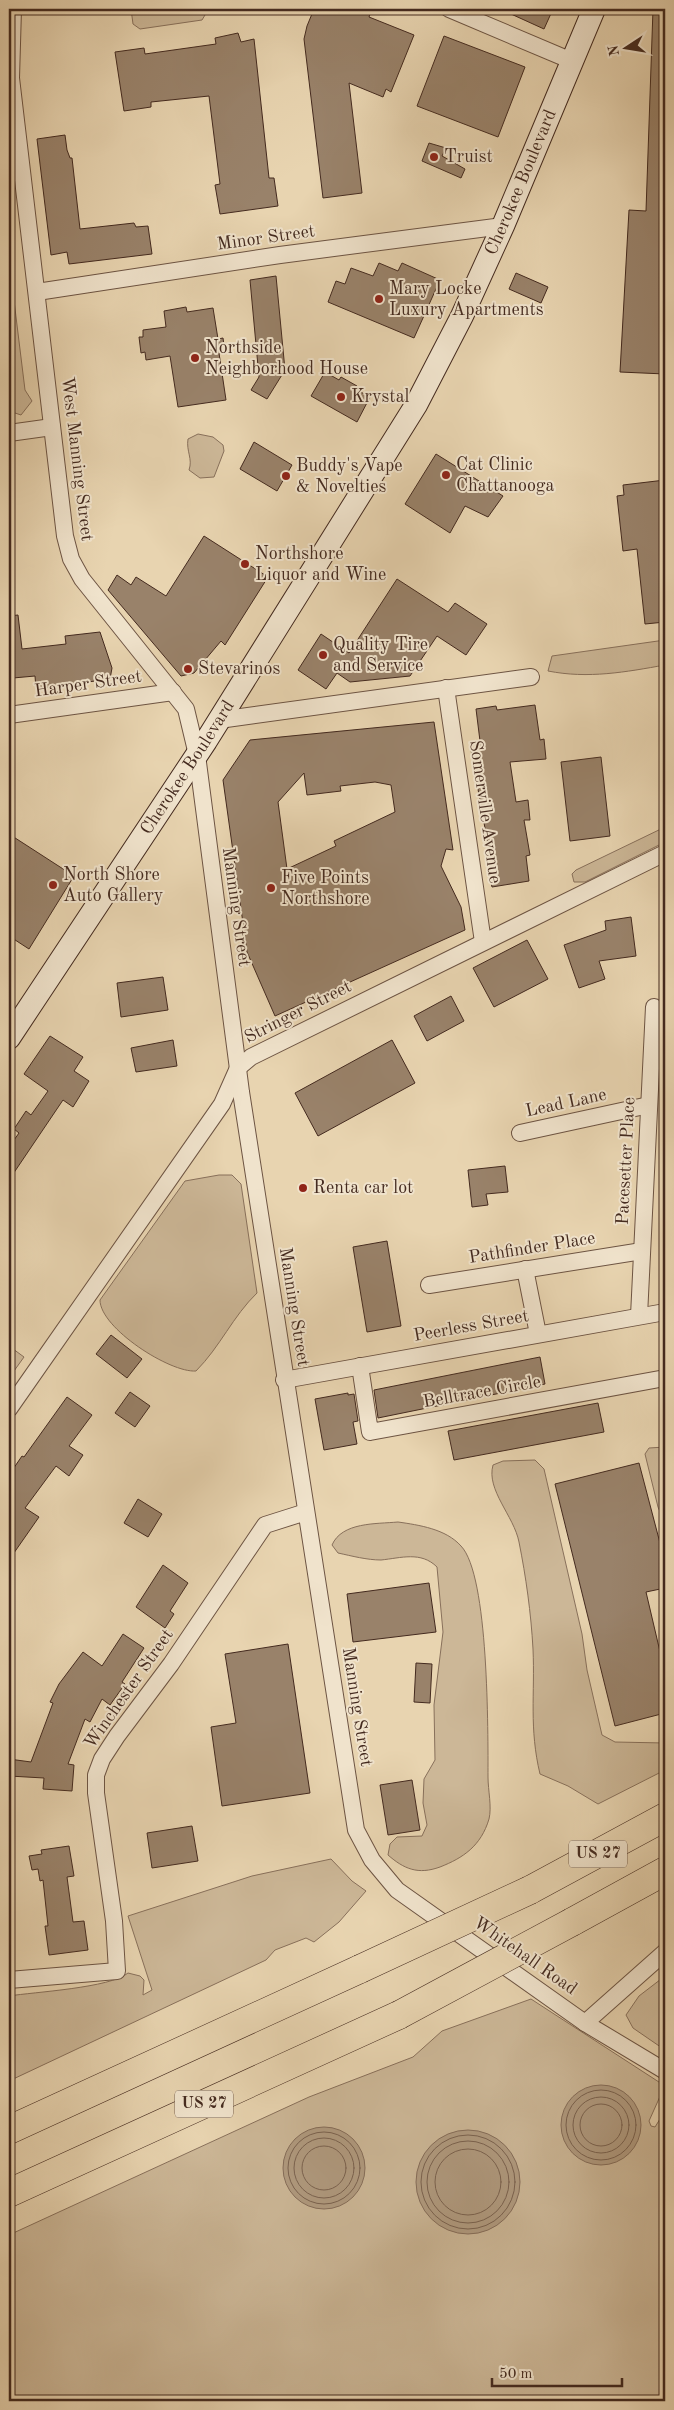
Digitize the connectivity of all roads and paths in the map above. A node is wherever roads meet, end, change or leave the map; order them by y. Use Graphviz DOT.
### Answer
graph roads {
  1 [pos="13,9"];
  2 [pos="449,9"];
  3 [pos="594,9"];
  4 [pos="572,61"];
  5 [pos="503,226"];
  6 [pos="37,292"];
  7 [pos="52,427"];
  8 [pos="9,433"];
  9 [pos="532,677"];
  10 [pos="446,688"];
  11 [pos="173,692"];
  12 [pos="9,715"];
  13 [pos="219,720"];
  14 [pos="197,755"];
  15 [pos="665,854"];
  16 [pos="484,942"];
  17 [pos="654,1007"];
  18 [pos="9,1038"];
  19 [pos="238,1068"];
  20 [pos="649,1105"];
  21 [pos="520,1133"];
  22 [pos="642,1251"];
  23 [pos="525,1270"];
  24 [pos="429,1284"];
  25 [pos="665,1312"];
  26 [pos="639,1316"];
  27 [pos="538,1334"];
  28 [pos="360,1366"];
  29 [pos="665,1378"];
  30 [pos="284,1380"];
  31 [pos="9,1409"];
  32 [pos="306,1512"];
  33 [pos="665,1817"];
  34 [pos="372,1860"];
  35 [pos="665,1871"];
  36 [pos="665,1952"];
  37 [pos="9,1980"];
  38 [pos="586,2023"];
  39 [pos="665,2071"];
  40 [pos="9,2130"];
  41 [pos="9,2193"];
  1 -- 6 [label="street, West Manning Street"];
  2 -- 4 [label="street"];
  3 -- 4 [label="main road, Cherokee Boulevard"];
  4 -- 5 [label="main road, Cherokee Boulevard"];
  5 -- 6 [label="street, Minor Street"];
  5 -- 13 [label="main road, Cherokee Boulevard"];
  6 -- 7 [label="street, West Manning Street"];
  7 -- 8 [label="street"];
  7 -- 11 [label="street, West Manning Street"];
  9 -- 10 [label="street"];
  10 -- 13 [label="street"];
  10 -- 16 [label="street, Somerville Avenue"];
  11 -- 12 [label="street, Harper Street"];
  11 -- 14 [label="street, West Manning Street"];
  13 -- 14 [label="main road, Cherokee Boulevard"];
  14 -- 18 [label="main road, Cherokee Boulevard"];
  14 -- 19 [label="street, Manning Street"];
  15 -- 16 [label="street, Stringer Street"];
  16 -- 19 [label="street, Stringer Street"];
  17 -- 20 [label="street, Pacesetter Place"];
  19 -- 30 [label="street, Manning Street"];
  19 -- 31 [label="street, Stringer Street"];
  20 -- 21 [label="street, Lead Lane"];
  20 -- 22 [label="street, Pacesetter Place"];
  22 -- 23 [label="street, Pathfinder Place"];
  22 -- 26 [label="street, Pacesetter Place"];
  23 -- 24 [label="street, Pathfinder Place"];
  23 -- 27 [label="street"];
  25 -- 26 [label="street, Peerless Street"];
  26 -- 27 [label="street, Peerless Street"];
  27 -- 28 [label="street, Peerless Street"];
  28 -- 29 [label="street, Belltrace Circle"];
  28 -- 30 [label="street, Peerless Street"];
  30 -- 32 [label="street, Manning Street"];
  32 -- 34 [label="street, Manning Street"];
  32 -- 37 [label="street, Winchester Street"];
  33 -- 40 [label="highway, US 27, bridge"];
  34 -- 38 [label="street, Whitehall Road"];
  35 -- 41 [label="highway, US 27, bridge"];
  36 -- 38 [label="street"];
  38 -- 39 [label="street, Whitehall Road"];
}
